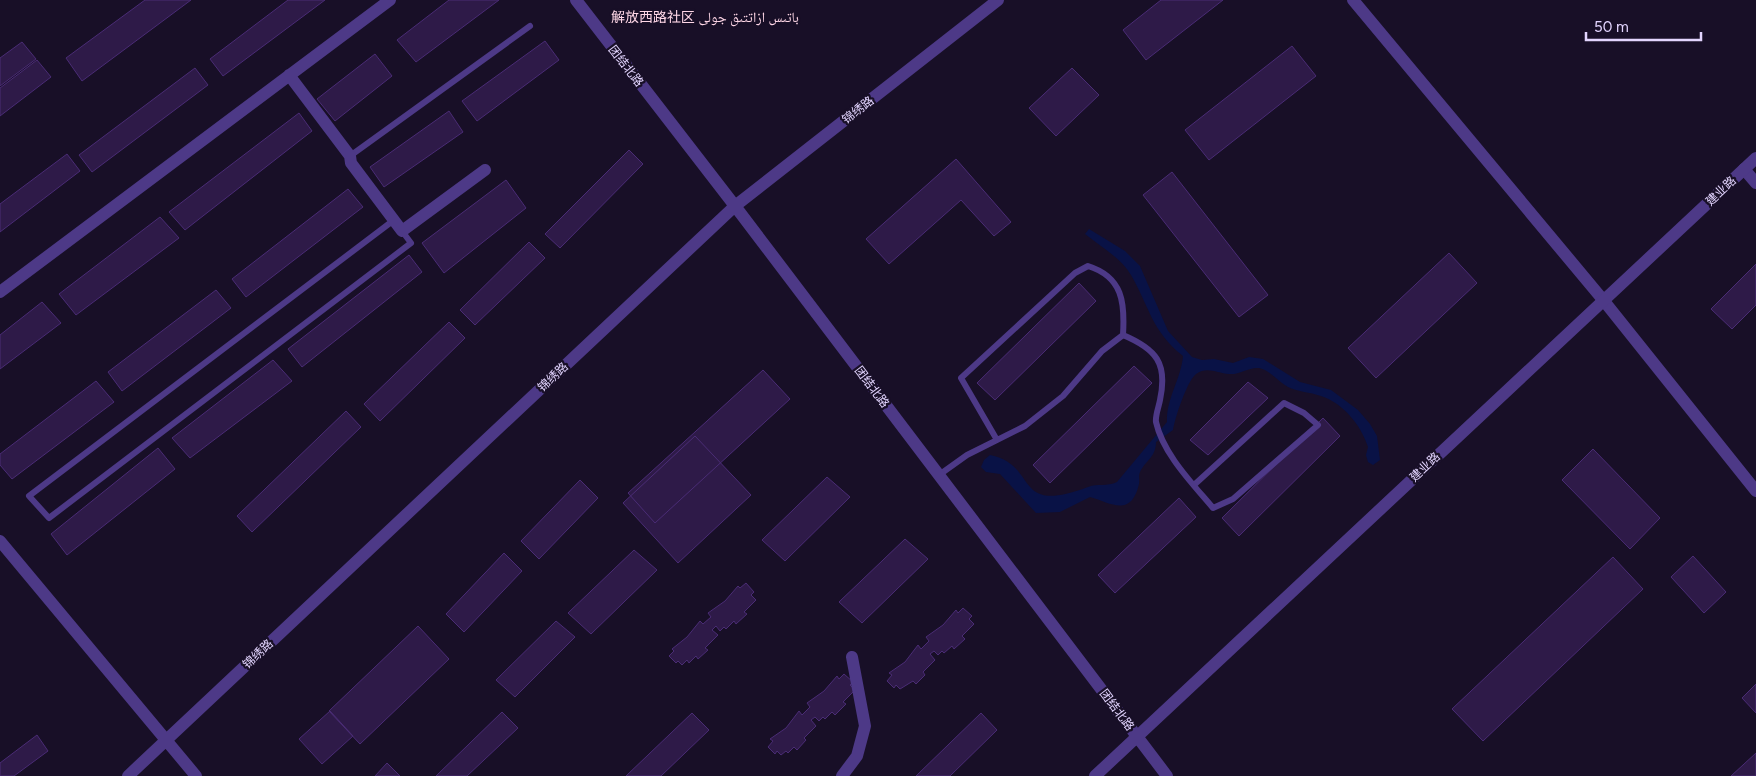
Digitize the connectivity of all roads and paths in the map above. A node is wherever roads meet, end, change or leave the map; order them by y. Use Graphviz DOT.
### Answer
graph roads {
  1 [pos="390,0"];
  2 [pos="576,0"];
  3 [pos="998,0"];
  4 [pos="1353,0"];
  5 [pos="530,26"];
  6 [pos="288,75"];
  7 [pos="350,156"];
  8 [pos="1756,158"];
  9 [pos="1744,169"];
  10 [pos="485,170"];
  11 [pos="1756,183"];
  12 [pos="735,206"];
  13 [pos="394,220"];
  14 [pos="402,231"];
  15 [pos="0,292"];
  16 [pos="1604,301"];
  17 [pos="1123,335"];
  18 [pos="997,440"];
  19 [pos="939,475"];
  20 [pos="1194,485"];
  21 [pos="1756,491"];
  22 [pos="0,541"];
  23 [pos="852,657"];
  24 [pos="1137,737"];
  25 [pos="165,740"];
  26 [pos="128,776"];
  27 [pos="196,776"];
  28 [pos="842,776"];
  29 [pos="1095,776"];
  30 [pos="1167,776"];
  1 -- 6 [label="street"];
  2 -- 12 [label="street, 团结北路"];
  3 -- 12 [label="street, 锦绣路"];
  4 -- 16 [label="street"];
  5 -- 7 [label="lane"];
  6 -- 7 [label="street"];
  6 -- 15 [label="street"];
  7 -- 13 [label="street"];
  8 -- 9 [label="street, 建业路"];
  9 -- 11 [label="street"];
  9 -- 16 [label="street, 建业路"];
  10 -- 14 [label="street"];
  12 -- 19 [label="street, 团结北路"];
  12 -- 25 [label="street, 锦绣路"];
  13 -- 14 [label="street"];
  13 -- 14 [label="lane"];
  16 -- 21 [label="street"];
  16 -- 24 [label="street, 建业路"];
  17 -- 18 [label="lane"];
  17 -- 18 [label="lane"];
  17 -- 20 [label="lane"];
  18 -- 19 [label="lane"];
  19 -- 24 [label="street, 团结北路"];
  20 -- 20 [label="lane"];
  22 -- 25 [label="street"];
  23 -- 28 [label="street"];
  24 -- 29 [label="street, 建业路"];
  24 -- 30 [label="street, 团结北路"];
  25 -- 26 [label="street, 锦绣路"];
  25 -- 27 [label="street"];
}
